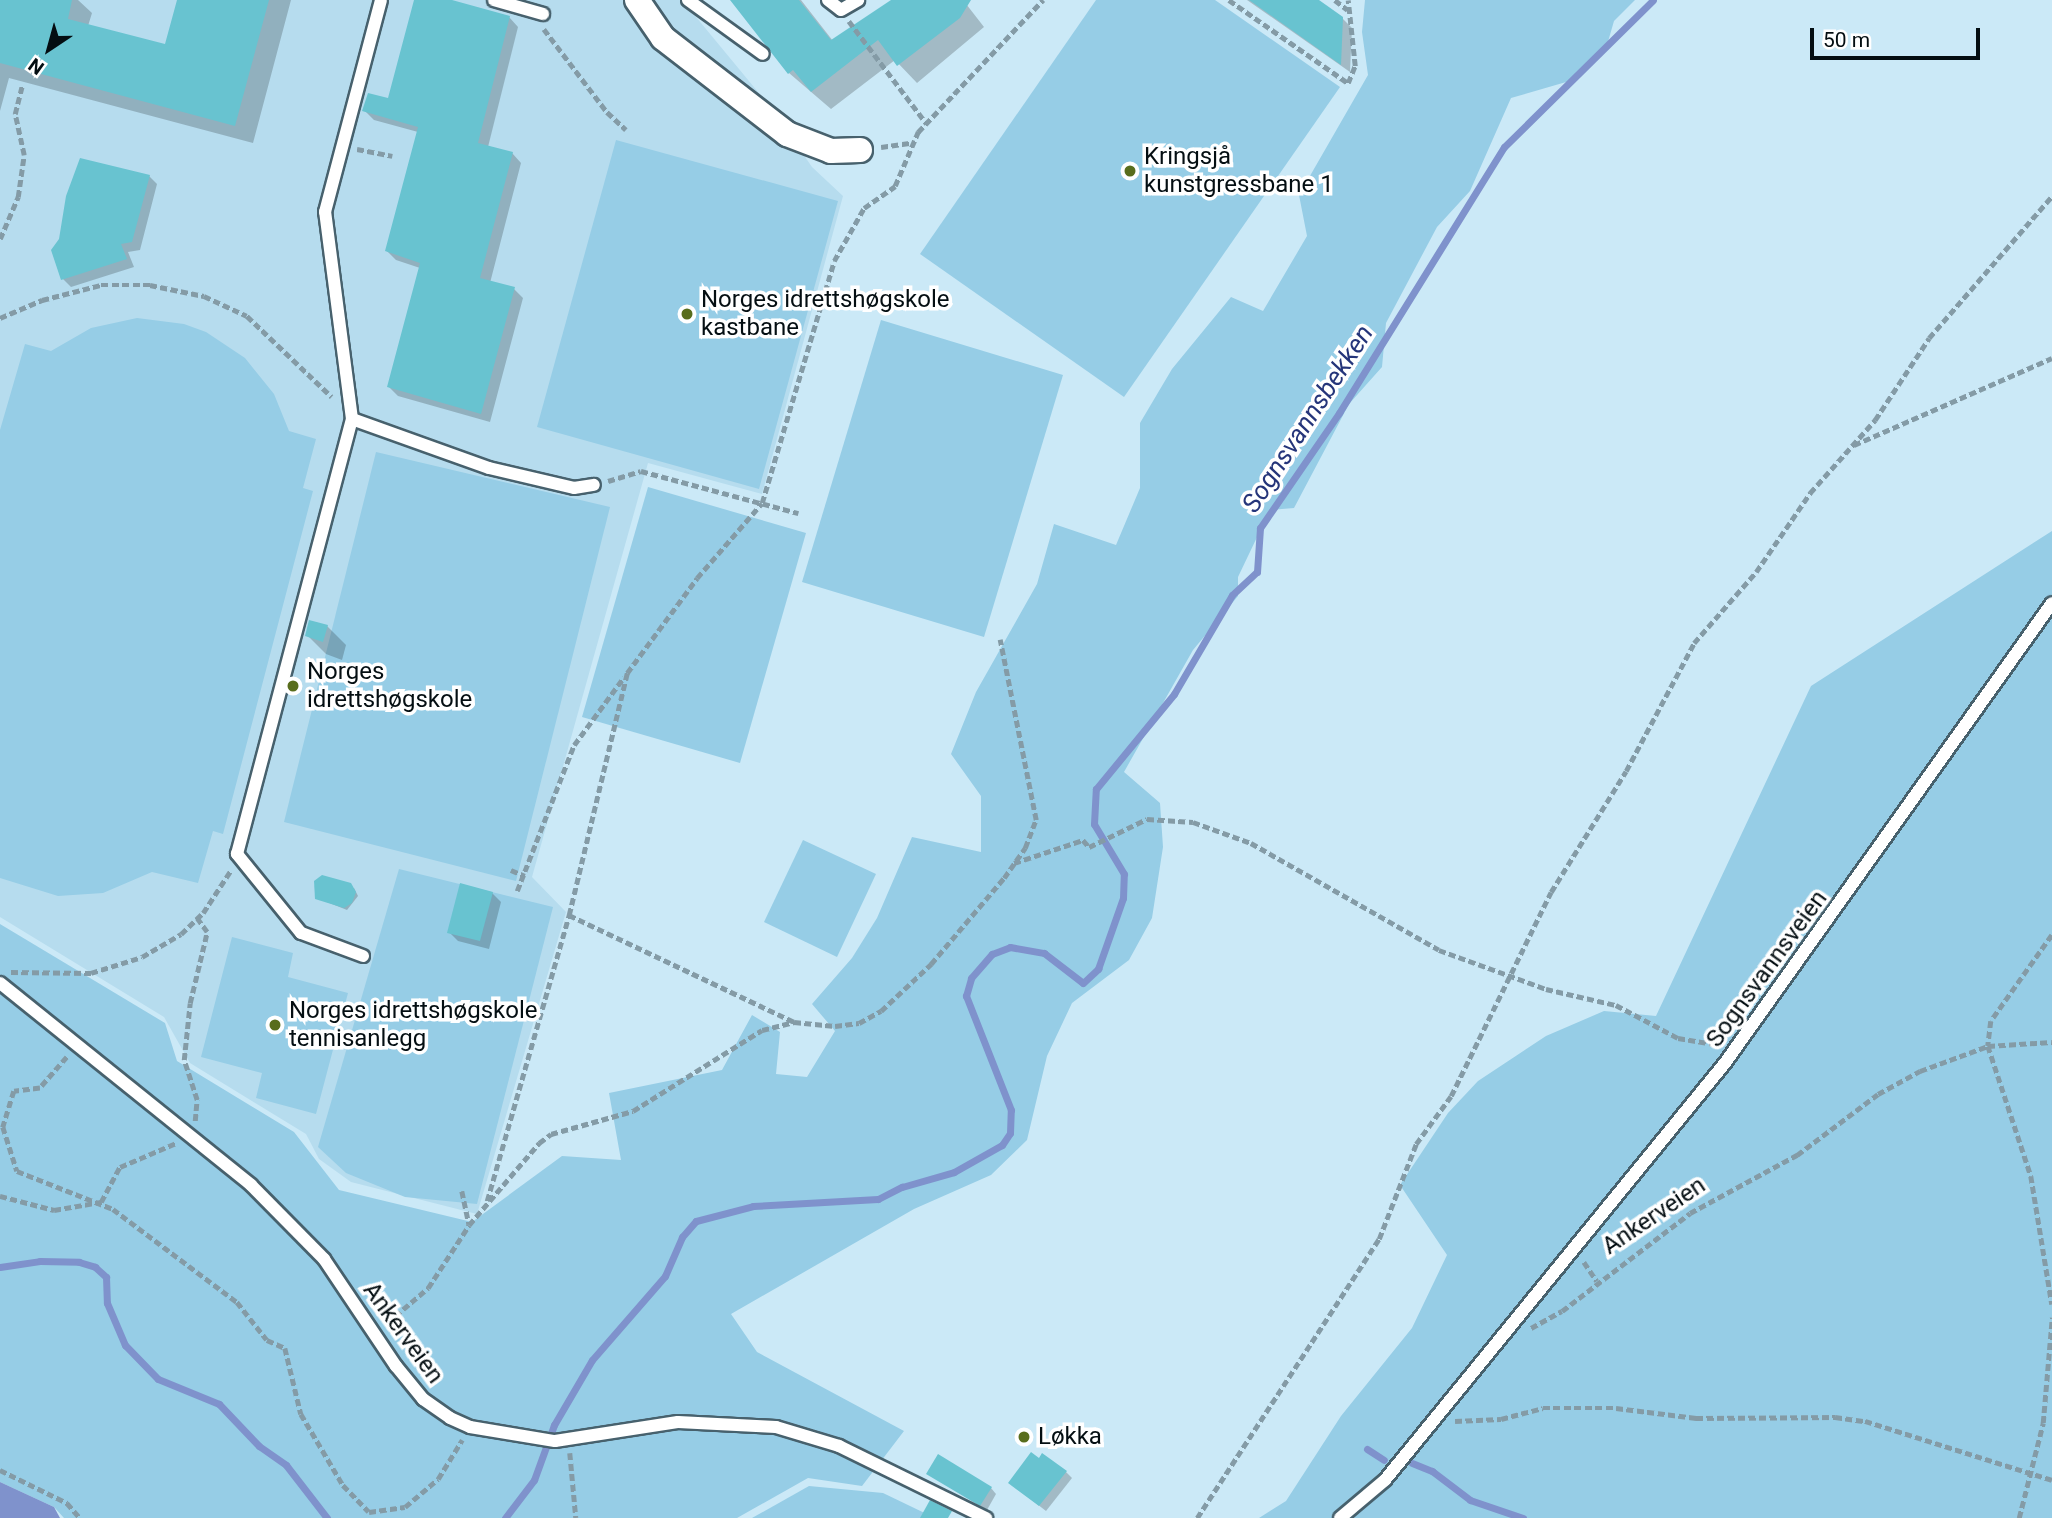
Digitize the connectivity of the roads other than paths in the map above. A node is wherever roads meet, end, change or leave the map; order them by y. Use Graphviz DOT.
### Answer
graph roads {
  1 [pos="382,0"];
  2 [pos="494,0"];
  3 [pos="637,0"];
  4 [pos="688,0"];
  5 [pos="828,0"];
  6 [pos="858,0"];
  7 [pos="537,13"];
  8 [pos="763,54"];
  9 [pos="860,150"];
  10 [pos="352,416"];
  11 [pos="594,485"];
  12 [pos="2052,603"];
  13 [pos="363,956"];
  14 [pos="0,983"];
  15 [pos="986,1518"];
  16 [pos="1340,1518"];
  1 -- 10 [label="lane"];
  2 -- 7 [label="lane"];
  3 -- 9 [label="street"];
  4 -- 8 [label="lane"];
  5 -- 6 [label="lane"];
  10 -- 11 [label="lane"];
  10 -- 13 [label="lane"];
  12 -- 16 [label="lane, Sognsvannsveien"];
  14 -- 15 [label="lane, Ankerveien"];
}
